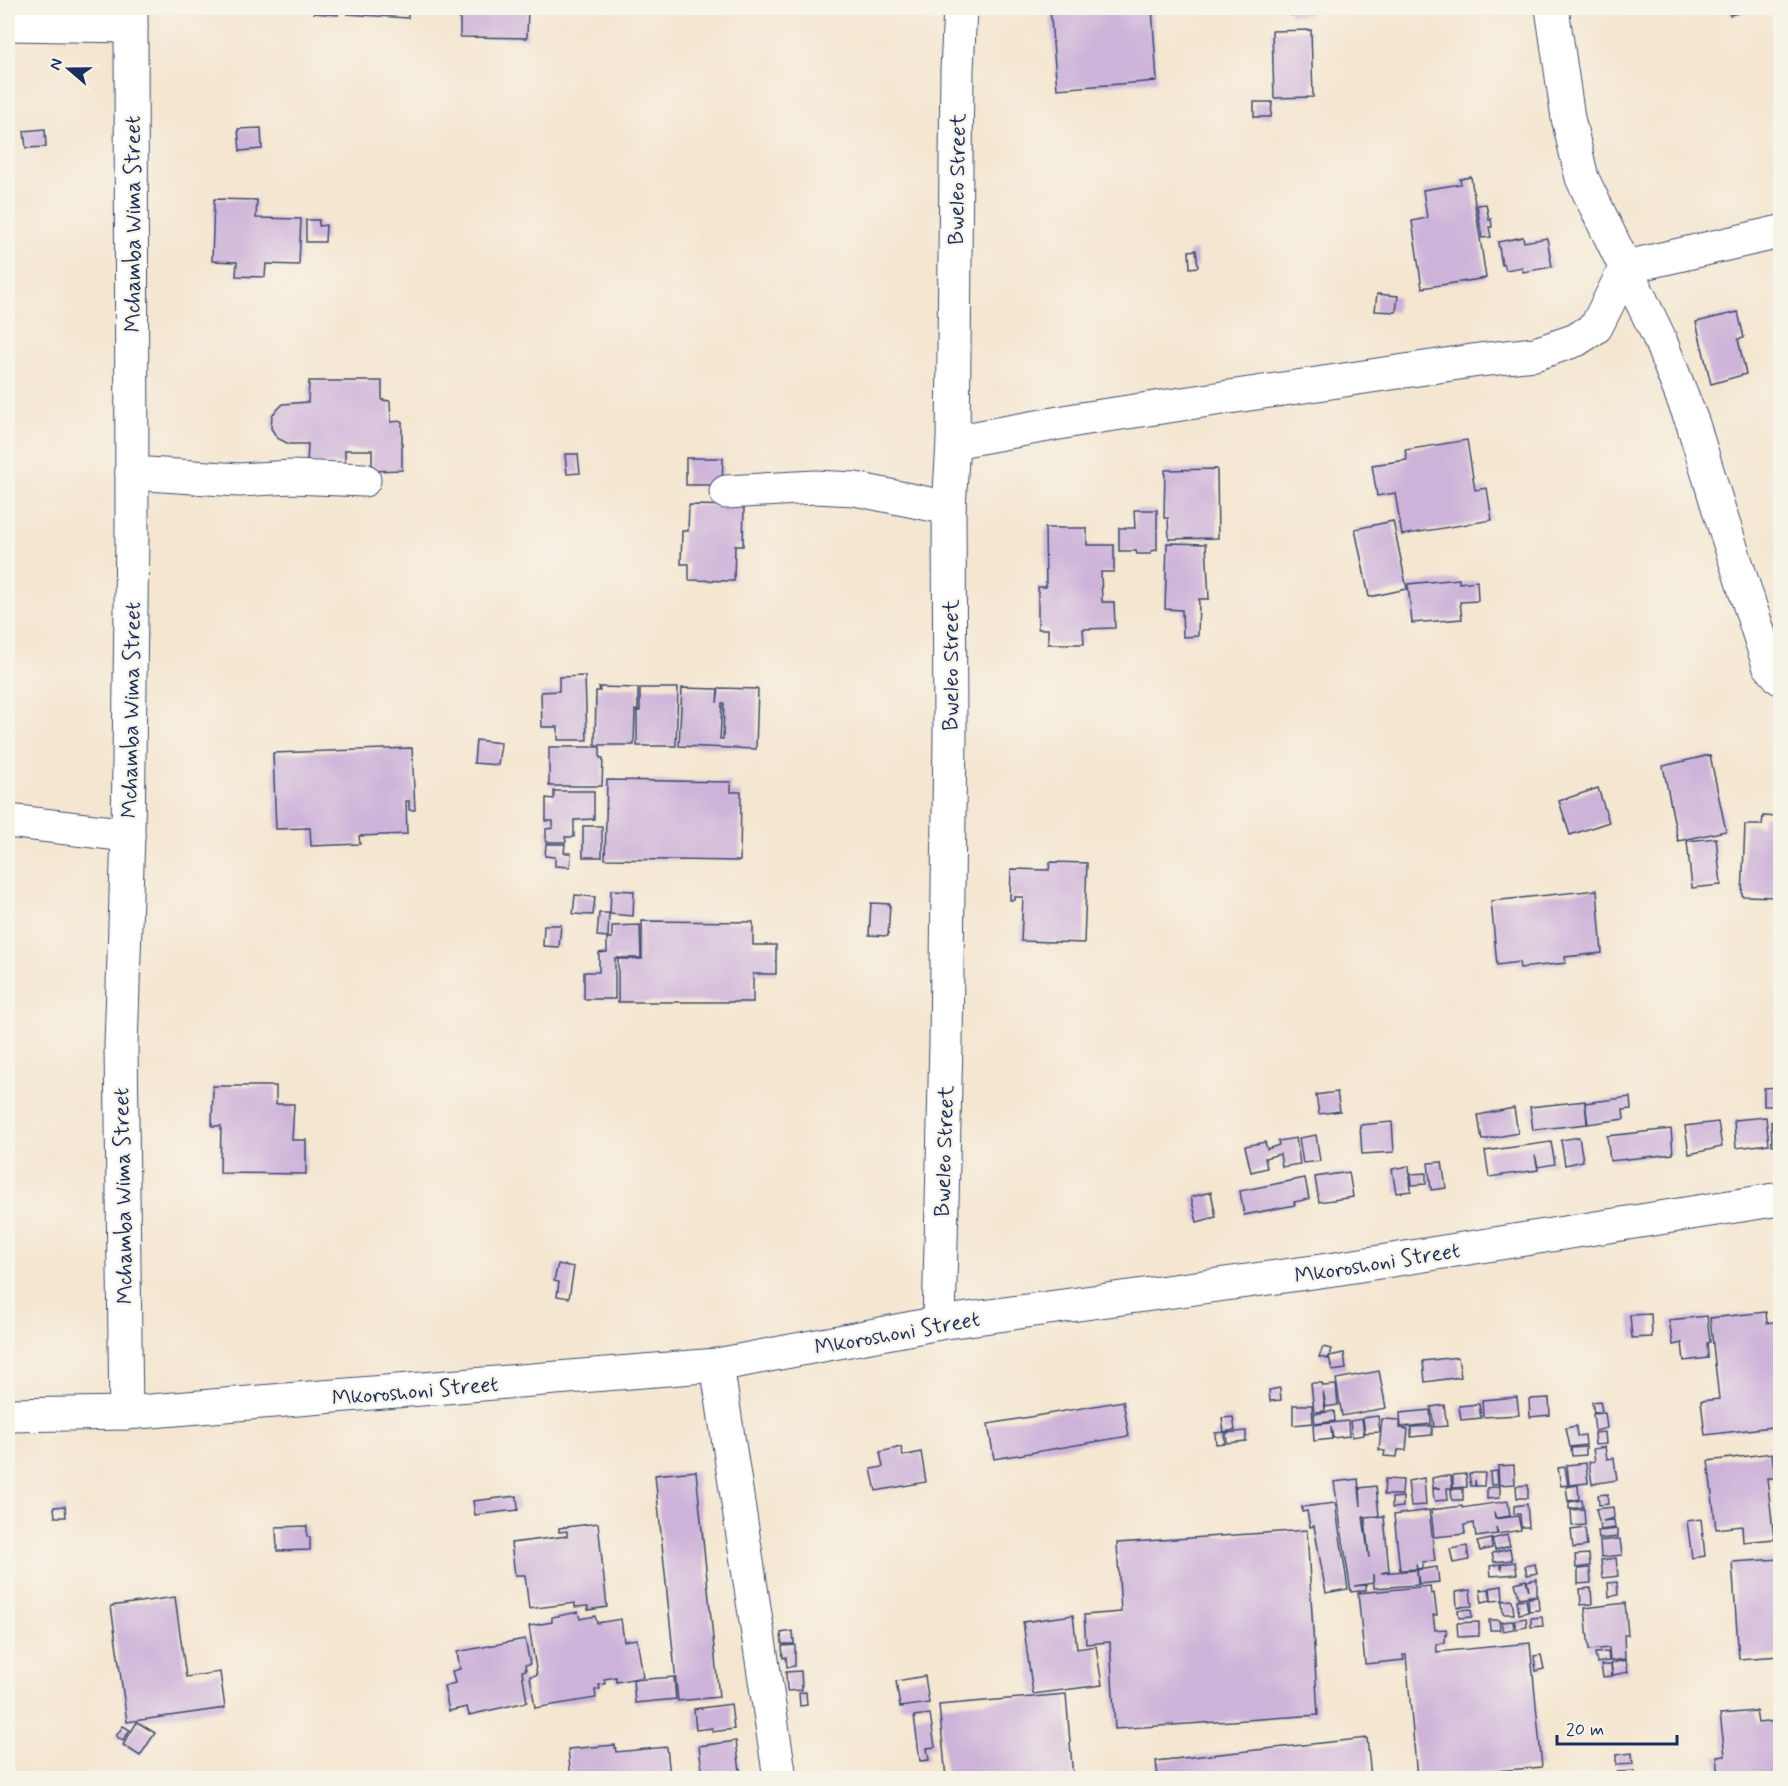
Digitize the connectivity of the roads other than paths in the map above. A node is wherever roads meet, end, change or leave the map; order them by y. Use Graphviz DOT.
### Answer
graph roads {
  1 [pos="960,8"];
  2 [pos="1552,8"];
  3 [pos="131,17"];
  4 [pos="8,24"];
  5 [pos="1780,232"];
  6 [pos="1626,267"];
  7 [pos="953,441"];
  8 [pos="132,473"];
  9 [pos="364,480"];
  10 [pos="726,492"];
  11 [pos="949,508"];
  12 [pos="1780,678"];
  13 [pos="8,821"];
  14 [pos="128,835"];
  15 [pos="1780,1199"];
  16 [pos="939,1323"];
  17 [pos="717,1365"];
  18 [pos="126,1413"];
  19 [pos="8,1415"];
  20 [pos="780,1779"];
  1 -- 7 [label="street, Bweleo Street"];
  2 -- 6 [label="street"];
  3 -- 4 [label="street"];
  3 -- 8 [label="street, Mchamba Wima Street"];
  5 -- 6 [label="street"];
  6 -- 7 [label="street"];
  6 -- 12 [label="street"];
  7 -- 11 [label="street, Bweleo Street"];
  8 -- 9 [label="street"];
  8 -- 14 [label="street, Mchamba Wima Street"];
  10 -- 11 [label="street"];
  11 -- 16 [label="street, Bweleo Street"];
  13 -- 14 [label="street"];
  14 -- 18 [label="street, Mchamba Wima Street"];
  15 -- 16 [label="street, Mkoroshoni Street"];
  16 -- 17 [label="street, Mkoroshoni Street"];
  17 -- 18 [label="street, Mkoroshoni Street"];
  17 -- 20 [label="street"];
  18 -- 19 [label="street, Mkoroshoni Street"];
}
